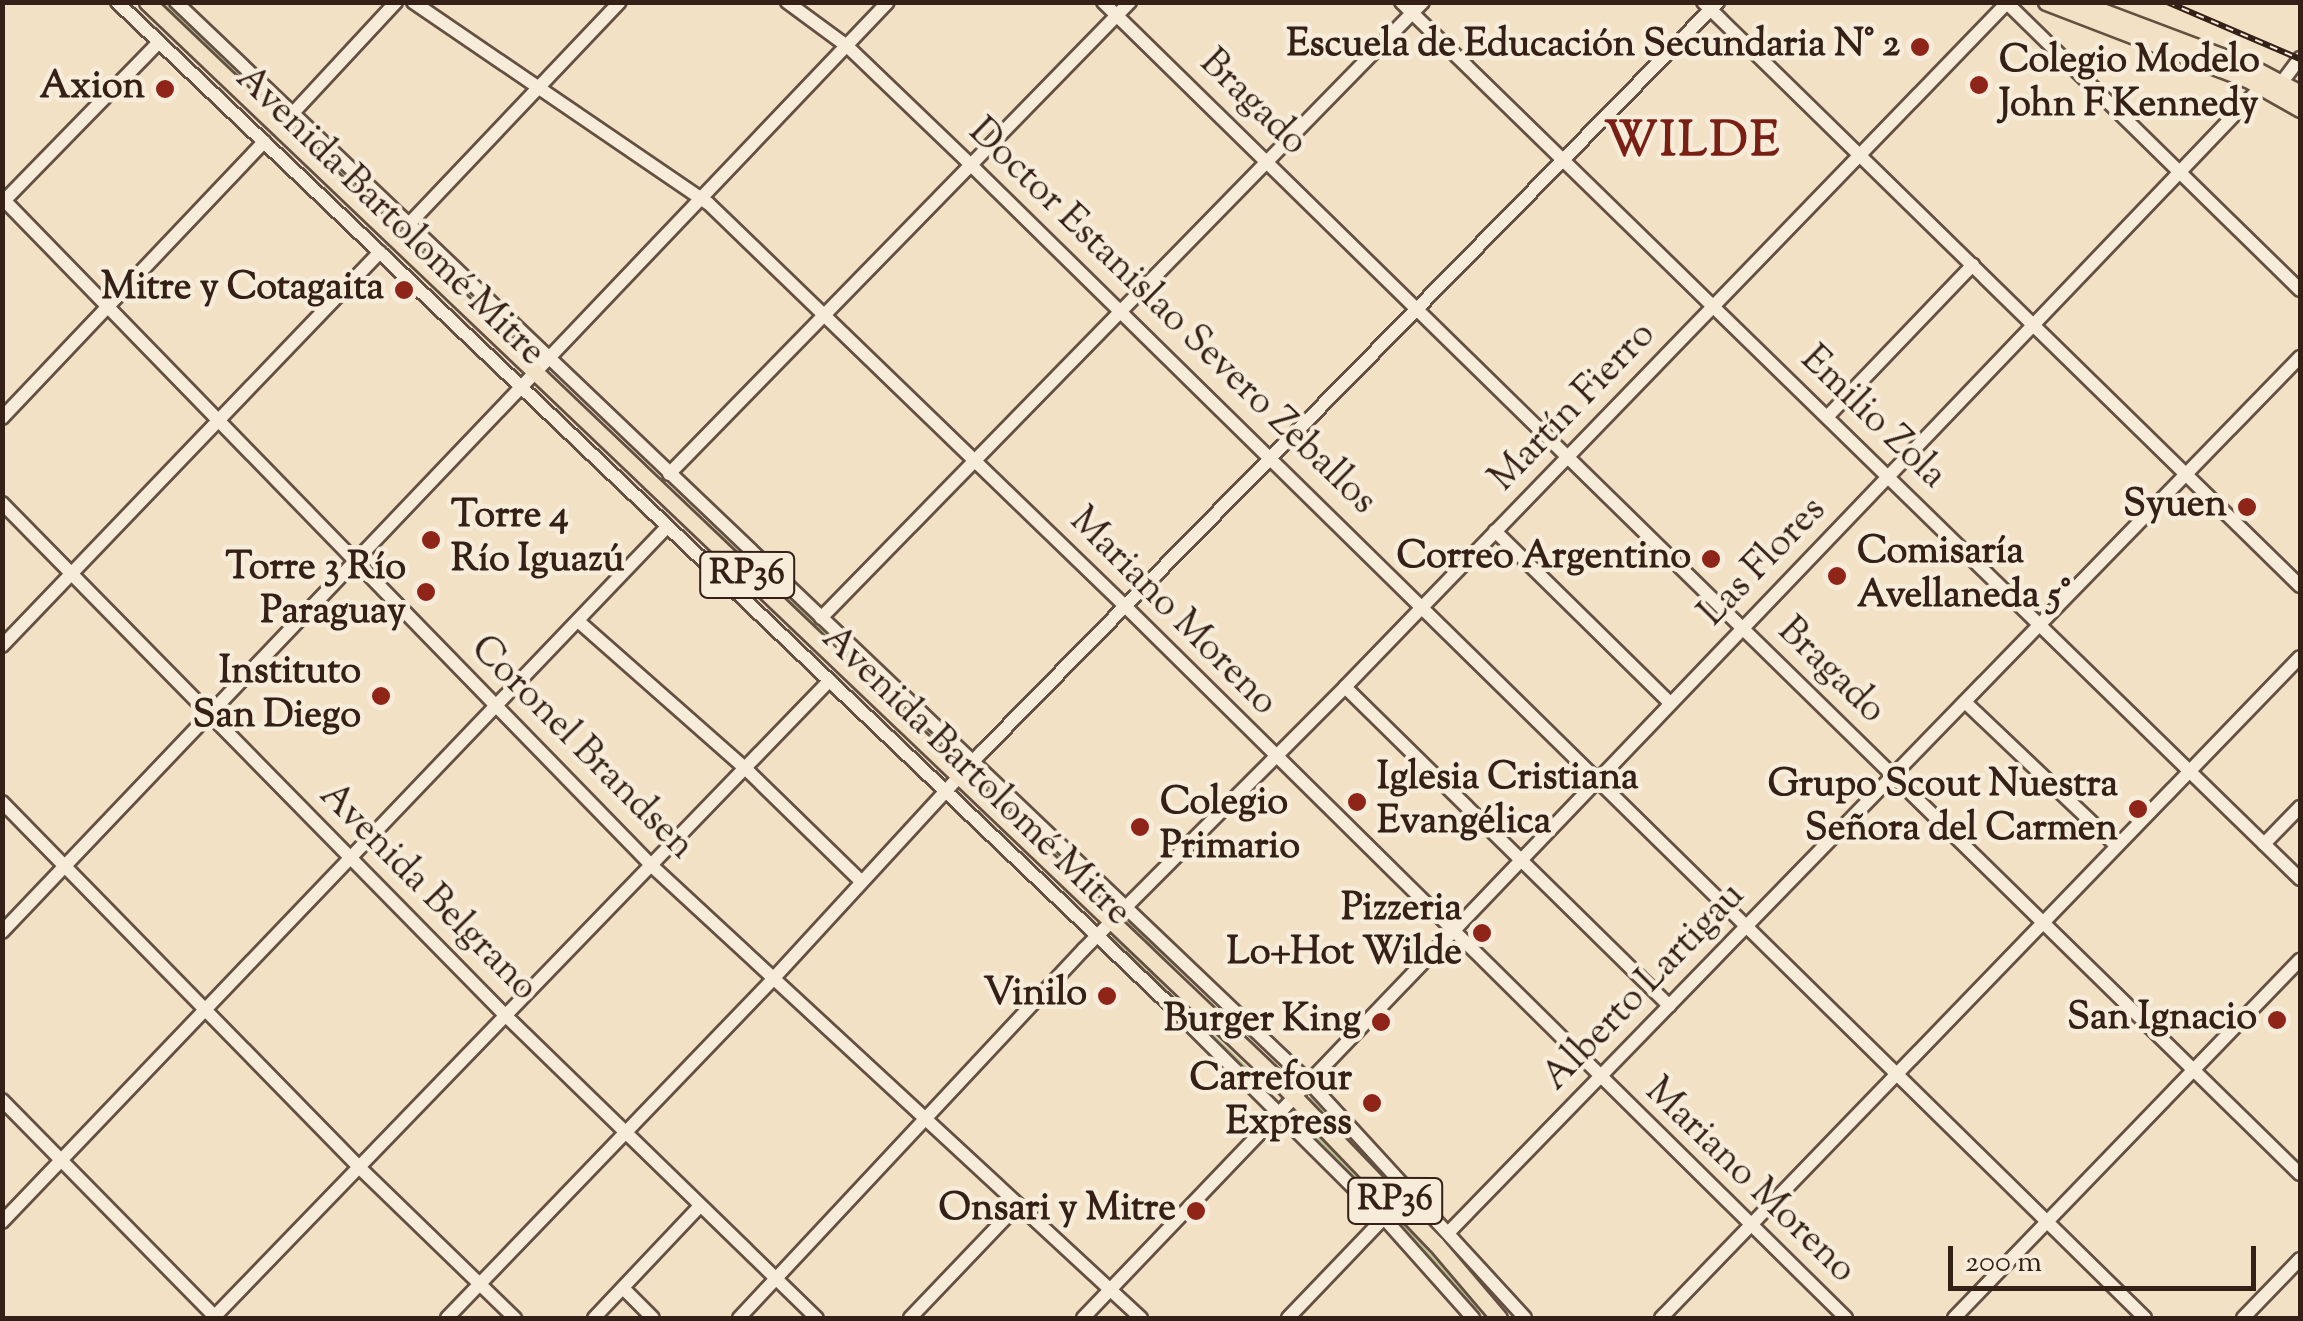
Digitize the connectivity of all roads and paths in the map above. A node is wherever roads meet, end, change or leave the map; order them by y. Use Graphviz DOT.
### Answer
graph roads {
  1 [pos="117,2"];
  2 [pos="147,2"];
  3 [pos="396,2"];
  4 [pos="413,2"];
  5 [pos="620,2"];
  6 [pos="786,2"];
  7 [pos="888,2"];
  8 [pos="1103,2"];
  9 [pos="1130,2"];
  10 [pos="1401,2"];
  11 [pos="1423,2"];
  12 [pos="2046,2"];
  13 [pos="2078,2"];
  14 [pos="2008,3"];
  15 [pos="186,5"];
  16 [pos="1711,5"];
  17 [pos="1412,14"];
  18 [pos="1117,17"];
  19 [pos="159,42"];
  20 [pos="847,46"];
  21 [pos="2300,58"];
  22 [pos="2282,82"];
  23 [pos="2262,86"];
  24 [pos="539,88"];
  25 [pos="2300,93"];
  26 [pos="2300,109"];
  27 [pos="293,113"];
  28 [pos="264,142"];
  29 [pos="1861,156"];
  30 [pos="1563,159"];
  31 [pos="1270,163"];
  32 [pos="972,166"];
  33 [pos="2181,176"];
  34 [pos="702,198"];
  35 [pos="3,201"];
  36 [pos="409,224"];
  37 [pos="380,252"];
  38 [pos="1973,265"];
  39 [pos="2300,290"];
  40 [pos="106,307"];
  41 [pos="1715,307"];
  42 [pos="1417,309"];
  43 [pos="1120,314"];
  44 [pos="825,316"];
  45 [pos="2033,325"];
  46 [pos="2300,357"];
  47 [pos="550,360"];
  48 [pos="536,374"];
  49 [pos="521,389"];
  50 [pos="2,418"];
  51 [pos="1827,418"];
  52 [pos="216,421"];
  53 [pos="1568,456"];
  54 [pos="1272,458"];
  55 [pos="974,463"];
  56 [pos="2186,472"];
  57 [pos="669,474"];
  58 [pos="1890,476"];
  59 [pos="2,503"];
  60 [pos="666,528"];
  61 [pos="1495,532"];
  62 [pos="356,564"];
  63 [pos="71,574"];
  64 [pos="2300,586"];
  65 [pos="1424,606"];
  66 [pos="1126,608"];
  67 [pos="821,618"];
  68 [pos="578,621"];
  69 [pos="2038,627"];
  70 [pos="1741,628"];
  71 [pos="2,646"];
  72 [pos="2300,657"];
  73 [pos="828,682"];
  74 [pos="1345,687"];
  75 [pos="1965,702"];
  76 [pos="1670,703"];
  77 [pos="496,705"];
  78 [pos="210,715"];
  79 [pos="1273,756"];
  80 [pos="972,762"];
  81 [pos="745,768"];
  82 [pos="2189,771"];
  83 [pos="1894,775"];
  84 [pos="958,777"];
  85 [pos="1597,779"];
  86 [pos="944,792"];
  87 [pos="2,802"];
  88 [pos="2300,806"];
  89 [pos="2264,844"];
  90 [pos="2117,846"];
  91 [pos="350,858"];
  92 [pos="1519,860"];
  93 [pos="652,866"];
  94 [pos="67,867"];
  95 [pos="2300,879"];
  96 [pos="862,882"];
  97 [pos="1127,909"];
  98 [pos="1112,923"];
  99 [pos="2043,923"];
  100 [pos="1747,926"];
  101 [pos="1452,929"];
  102 [pos="2,932"];
  103 [pos="1096,938"];
  104 [pos="2300,960"];
  105 [pos="773,979"];
  106 [pos="1670,1006"];
  107 [pos="206,1009"];
  108 [pos="505,1015"];
  109 [pos="2194,1069"];
  110 [pos="1897,1075"];
  111 [pos="1600,1077"];
  112 [pos="1308,1081"];
  113 [pos="1294,1096"];
  114 [pos="2,1100"];
  115 [pos="1278,1111"];
  116 [pos="926,1121"];
  117 [pos="625,1134"];
  118 [pos="62,1160"];
  119 [pos="360,1168"];
  120 [pos="2300,1174"];
  121 [pos="700,1206"];
  122 [pos="1017,1206"];
  123 [pos="1384,1218"];
  124 [pos="2046,1221"];
  125 [pos="2,1222"];
  126 [pos="1752,1225"];
  127 [pos="1450,1232"];
  128 [pos="2300,1259"];
  129 [pos="777,1280"];
  130 [pos="478,1286"];
  131 [pos="623,1288"];
  132 [pos="1111,1290"];
  133 [pos="1508,1297"];
  134 [pos="1491,1316"];
  135 [pos="214,1318"];
  136 [pos="447,1318"];
  137 [pos="514,1318"];
  138 [pos="594,1318"];
  139 [pos="653,1318"];
  140 [pos="739,1318"];
  141 [pos="817,1318"];
  142 [pos="910,1318"];
  143 [pos="1083,1318"];
  144 [pos="1141,1318"];
  145 [pos="1288,1318"];
  146 [pos="1473,1318"];
  147 [pos="1526,1318"];
  148 [pos="1661,1318"];
  149 [pos="1846,1318"];
  150 [pos="1954,1318"];
  151 [pos="2146,1318"];
  152 [pos="2244,1318"];
  1 -- 19 [label="street, Avenida Bartolomé Mitre"];
  2 -- 48 [label="main road, Avenida Bartolomé Mitre / RP36"];
  3 -- 27 [label="street"];
  4 -- 24 [label="street, Mariano Moreno"];
  5 -- 24 [label="street"];
  6 -- 20 [label="street, Doctor Estanislao Severo Zeballos"];
  7 -- 20 [label="street"];
  8 -- 18 [label="street, Bragado"];
  9 -- 18 [label="street"];
  10 -- 17 [label="street, Emilio Zola"];
  11 -- 17 [label="street"];
  12 -- 23 [label="main road"];
  13 -- 22 [label="main road"];
  14 -- 29 [label="street, Martín Fierro"];
  14 -- 33 [label="street"];
  15 -- 27 [label="street, Avenida Bartolomé Mitre"];
  16 -- 29 [label="street"];
  16 -- 30 [label="street"];
  17 -- 30 [label="street, Emilio Zola"];
  17 -- 31 [label="street"];
  18 -- 31 [label="street, Bragado"];
  18 -- 32 [label="street"];
  19 -- 28 [label="street, Avenida Bartolomé Mitre"];
  19 -- 35 [label="street"];
  20 -- 32 [label="street, Doctor Estanislao Severo Zeballos"];
  20 -- 34 [label="street"];
  21 -- 22 [label="street"];
  22 -- 25 [label="main road"];
  23 -- 26 [label="main road"];
  23 -- 33 [label="street, Las Flores"];
  24 -- 34 [label="street, Mariano Moreno"];
  24 -- 36 [label="street"];
  27 -- 36 [label="street, Avenida Bartolomé Mitre"];
  28 -- 37 [label="street, Avenida Bartolomé Mitre"];
  28 -- 40 [label="street"];
  29 -- 38 [label="street"];
  29 -- 41 [label="street, Martín Fierro"];
  30 -- 41 [label="street, Emilio Zola"];
  30 -- 42 [label="street"];
  31 -- 42 [label="street, Bragado"];
  31 -- 43 [label="street"];
  32 -- 43 [label="street, Doctor Estanislao Severo Zeballos"];
  32 -- 44 [label="street"];
  33 -- 39 [label="street"];
  33 -- 45 [label="street, Las Flores"];
  34 -- 44 [label="street, Mariano Moreno"];
  34 -- 47 [label="street"];
  35 -- 40 [label="street, Coronel Brandsen"];
  36 -- 47 [label="street, Avenida Bartolomé Mitre"];
  37 -- 49 [label="street, Avenida Bartolomé Mitre"];
  37 -- 52 [label="street"];
  38 -- 45 [label="street"];
  38 -- 51 [label="street"];
  40 -- 50 [label="street"];
  40 -- 52 [label="street, Coronel Brandsen"];
  41 -- 51 [label="street, Emilio Zola"];
  41 -- 53 [label="street, Martín Fierro"];
  42 -- 53 [label="street, Bragado"];
  42 -- 54 [label="street"];
  43 -- 54 [label="street, Doctor Estanislao Severo Zeballos"];
  43 -- 55 [label="street"];
  44 -- 55 [label="street, Mariano Moreno"];
  44 -- 57 [label="street"];
  45 -- 56 [label="street"];
  45 -- 58 [label="street, Las Flores"];
  46 -- 56 [label="street, Alberto Lartigau"];
  47 -- 48 [label="street"];
  47 -- 57 [label="street, Avenida Bartolomé Mitre"];
  48 -- 49 [label="street"];
  48 -- 84 [label="main road, Avenida Bartolomé Mitre / RP36"];
  49 -- 60 [label="street, Avenida Bartolomé Mitre"];
  49 -- 62 [label="street"];
  51 -- 58 [label="street, Emilio Zola"];
  52 -- 62 [label="street, Coronel Brandsen"];
  52 -- 63 [label="street"];
  53 -- 61 [label="street, Martín Fierro"];
  53 -- 70 [label="street, Bragado"];
  54 -- 65 [label="street, Doctor Estanislao Severo Zeballos"];
  54 -- 66 [label="street"];
  55 -- 66 [label="street, Mariano Moreno"];
  55 -- 67 [label="street"];
  56 -- 64 [label="street"];
  56 -- 69 [label="street, Alberto Lartigau"];
  57 -- 67 [label="street, Avenida Bartolomé Mitre"];
  58 -- 69 [label="street, Emilio Zola"];
  58 -- 70 [label="street, Las Flores"];
  59 -- 63 [label="street, Avenida Belgrano"];
  60 -- 68 [label="street"];
  60 -- 73 [label="street, Avenida Bartolomé Mitre"];
  61 -- 65 [label="street, Martín Fierro"];
  61 -- 76 [label="street"];
  62 -- 77 [label="street, Coronel Brandsen"];
  62 -- 78 [label="street"];
  63 -- 71 [label="street"];
  63 -- 78 [label="street, Avenida Belgrano"];
  65 -- 74 [label="street, Martín Fierro"];
  65 -- 85 [label="street, Doctor Estanislao Severo Zeballos"];
  66 -- 79 [label="street, Mariano Moreno"];
  66 -- 80 [label="street"];
  67 -- 80 [label="street, Avenida Bartolomé Mitre"];
  68 -- 77 [label="street"];
  68 -- 81 [label="street"];
  69 -- 75 [label="street, Alberto Lartigau"];
  69 -- 82 [label="street, Emilio Zola"];
  70 -- 76 [label="street, Las Flores"];
  70 -- 83 [label="street, Bragado"];
  72 -- 82 [label="street"];
  73 -- 81 [label="street"];
  73 -- 86 [label="street, Avenida Bartolomé Mitre"];
  74 -- 79 [label="street, Martín Fierro"];
  74 -- 92 [label="street"];
  75 -- 83 [label="street, Alberto Lartigau"];
  75 -- 90 [label="street"];
  76 -- 85 [label="street, Las Flores"];
  77 -- 91 [label="street"];
  77 -- 93 [label="street, Coronel Brandsen"];
  78 -- 91 [label="street, Avenida Belgrano"];
  78 -- 94 [label="street"];
  79 -- 97 [label="street, Martín Fierro"];
  79 -- 101 [label="street, Mariano Moreno"];
  80 -- 84 [label="street"];
  80 -- 97 [label="street, Avenida Bartolomé Mitre"];
  81 -- 93 [label="street"];
  81 -- 96 [label="street"];
  82 -- 89 [label="street, Emilio Zola"];
  82 -- 90 [label="street"];
  83 -- 99 [label="street, Bragado"];
  83 -- 100 [label="street, Alberto Lartigau"];
  84 -- 86 [label="street"];
  84 -- 98 [label="main road, Avenida Bartolomé Mitre / RP36"];
  85 -- 92 [label="street, Las Flores"];
  85 -- 100 [label="street, Doctor Estanislao Severo Zeballos"];
  86 -- 96 [label="street"];
  86 -- 103 [label="street, Avenida Bartolomé Mitre"];
  87 -- 94 [label="street"];
  88 -- 89 [label="street"];
  89 -- 95 [label="street, Emilio Zola"];
  90 -- 99 [label="street"];
  91 -- 107 [label="street"];
  91 -- 108 [label="street, Avenida Belgrano"];
  92 -- 101 [label="street, Las Flores"];
  92 -- 106 [label="street"];
  93 -- 105 [label="street, Coronel Brandsen"];
  93 -- 108 [label="street"];
  94 -- 102 [label="street"];
  94 -- 107 [label="street"];
  96 -- 105 [label="street"];
  97 -- 98 [label="street, Martín Fierro"];
  97 -- 112 [label="street, Avenida Bartolomé Mitre"];
  98 -- 103 [label="street, Martín Fierro"];
  98 -- 113 [label="main road, Avenida Bartolomé Mitre / RP36"];
  99 -- 109 [label="street, Bragado"];
  99 -- 110 [label="street"];
  100 -- 106 [label="street, Alberto Lartigau"];
  100 -- 110 [label="street, Doctor Estanislao Severo Zeballos"];
  101 -- 111 [label="street, Mariano Moreno"];
  101 -- 112 [label="street, Las Flores"];
  103 -- 115 [label="street, Avenida Bartolomé Mitre"];
  103 -- 116 [label="street, Martín Fierro"];
  104 -- 109 [label="street"];
  105 -- 116 [label="street, Coronel Brandsen"];
  105 -- 117 [label="street"];
  106 -- 111 [label="street, Alberto Lartigau"];
  107 -- 118 [label="street"];
  107 -- 119 [label="street"];
  108 -- 117 [label="street, Avenida Belgrano"];
  108 -- 119 [label="street"];
  109 -- 120 [label="street, Bragado"];
  109 -- 124 [label="street"];
  110 -- 124 [label="street, Doctor Estanislao Severo Zeballos"];
  110 -- 126 [label="street"];
  111 -- 126 [label="street, Mariano Moreno"];
  111 -- 127 [label="street, Alberto Lartigau"];
  112 -- 113 [label="street, Las Flores"];
  112 -- 127 [label="street, Avenida Bartolomé Mitre"];
  113 -- 115 [label="street, Las Flores"];
  113 -- 134 [label="main road, Avenida Bartolomé Mitre / RP36"];
  114 -- 118 [label="street"];
  115 -- 123 [label="street, Avenida Bartolomé Mitre"];
  115 -- 132 [label="street, Las Flores"];
  116 -- 122 [label="street, Coronel Brandsen"];
  116 -- 129 [label="street, Martín Fierro"];
  117 -- 121 [label="street, Avenida Belgrano"];
  117 -- 130 [label="street"];
  118 -- 125 [label="street"];
  118 -- 135 [label="street"];
  119 -- 130 [label="street"];
  119 -- 135 [label="street"];
  121 -- 129 [label="street, Avenida Belgrano"];
  121 -- 131 [label="street"];
  122 -- 132 [label="street, Coronel Brandsen"];
  122 -- 142 [label="street"];
  123 -- 145 [label="street"];
  123 -- 146 [label="street, Avenida Bartolomé Mitre"];
  124 -- 150 [label="street"];
  124 -- 151 [label="street, Doctor Estanislao Severo Zeballos"];
  126 -- 148 [label="street"];
  126 -- 149 [label="street, Mariano Moreno"];
  127 -- 133 [label="street, Avenida Bartolomé Mitre"];
  128 -- 152 [label="street"];
  129 -- 140 [label="street, Martín Fierro"];
  129 -- 141 [label="street, Avenida Belgrano"];
  130 -- 136 [label="street"];
  130 -- 137 [label="street"];
  131 -- 138 [label="street"];
  131 -- 139 [label="street"];
  132 -- 143 [label="street, Las Flores"];
  132 -- 144 [label="street, Coronel Brandsen"];
  133 -- 134 [label="street"];
  133 -- 147 [label="street, Avenida Bartolomé Mitre"];
}
